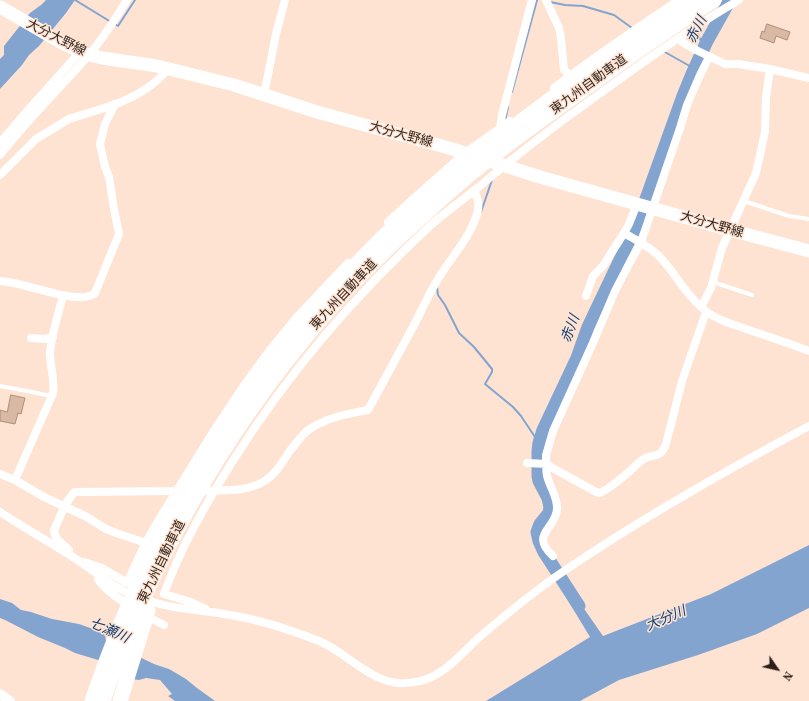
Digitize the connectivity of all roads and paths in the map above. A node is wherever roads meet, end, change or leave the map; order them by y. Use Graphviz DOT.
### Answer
graph roads {
  1 [pos="127,0"];
  2 [pos="285,0"];
  3 [pos="532,0"];
  4 [pos="546,0"];
  5 [pos="680,0"];
  6 [pos="693,0"];
  7 [pos="714,0"];
  8 [pos="739,0"];
  9 [pos="3,9"];
  10 [pos="679,38"];
  11 [pos="84,54"];
  12 [pos="709,56"];
  13 [pos="168,69"];
  14 [pos="770,69"];
  15 [pos="570,75"];
  16 [pos="809,78"];
  17 [pos="264,95"];
  18 [pos="115,104"];
  19 [pos="500,128"];
  20 [pos="0,143"];
  21 [pos="465,153"];
  22 [pos="0,155"];
  23 [pos="504,165"];
  24 [pos="0,175"];
  25 [pos="474,191"];
  26 [pos="744,200"];
  27 [pos="637,204"];
  28 [pos="652,208"];
  29 [pos="809,219"];
  30 [pos="730,230"];
  31 [pos="624,234"];
  32 [pos="642,242"];
  33 [pos="809,251"];
  34 [pos="0,281"];
  35 [pos="713,282"];
  36 [pos="63,295"];
  37 [pos="752,295"];
  38 [pos="586,296"];
  39 [pos="704,309"];
  40 [pos="53,336"];
  41 [pos="31,338"];
  42 [pos="809,351"];
  43 [pos="0,386"];
  44 [pos="52,396"];
  45 [pos="809,426"];
  46 [pos="527,463"];
  47 [pos="547,464"];
  48 [pos="0,474"];
  49 [pos="15,480"];
  50 [pos="215,490"];
  51 [pos="181,491"];
  52 [pos="65,507"];
  53 [pos="0,512"];
  54 [pos="146,543"];
  55 [pos="168,547"];
  56 [pos="553,556"];
  57 [pos="83,562"];
  58 [pos="93,572"];
  59 [pos="213,612"];
  60 [pos="164,625"];
  61 [pos="0,694"];
  62 [pos="10,701"];
  63 [pos="81,701"];
  64 [pos="92,701"];
  65 [pos="103,701"];
  66 [pos="120,701"];
  1 -- 11 [label="street"];
  2 -- 17 [label="street"];
  3 -- 19 [label="street"];
  4 -- 15 [label="street"];
  5 -- 15 [label="street"];
  6 -- 51 [label="highway, 東九州自動車道"];
  7 -- 55 [label="highway, 東九州自動車道"];
  8 -- 10 [label="street"];
  9 -- 11 [label="main road, 大分大野線"];
  10 -- 12 [label="street"];
  10 -- 23 [label="street"];
  11 -- 13 [label="main road, 大分大野線"];
  11 -- 20 [label="street"];
  11 -- 22 [label="street"];
  12 -- 14 [label="street"];
  12 -- 28 [label="street"];
  13 -- 17 [label="main road, 大分大野線"];
  13 -- 18 [label="street"];
  14 -- 16 [label="street"];
  14 -- 26 [label="street"];
  15 -- 19 [label="street"];
  17 -- 21 [label="main road, 大分大野線"];
  18 -- 24 [label="street"];
  18 -- 36 [label="street"];
  19 -- 21 [label="street"];
  21 -- 23 [label="main road, 大分大野線"];
  21 -- 51 [label="street"];
  23 -- 25 [label="street"];
  23 -- 27 [label="main road, 大分大野線"];
  25 -- 50 [label="street"];
  25 -- 50 [label="street"];
  26 -- 29 [label="lane"];
  26 -- 30 [label="street"];
  27 -- 28 [label="main road, 大分大野線"];
  27 -- 31 [label="street"];
  28 -- 30 [label="main road, 大分大野線"];
  28 -- 32 [label="street"];
  30 -- 33 [label="main road, 大分大野線"];
  30 -- 35 [label="street"];
  31 -- 32 [label="street"];
  31 -- 38 [label="street"];
  32 -- 39 [label="street"];
  32 -- 47 [label="street"];
  34 -- 36 [label="street"];
  35 -- 37 [label="lane"];
  35 -- 39 [label="street"];
  36 -- 40 [label="street"];
  39 -- 42 [label="street"];
  39 -- 47 [label="street"];
  40 -- 41 [label="street"];
  40 -- 44 [label="street"];
  43 -- 44 [label="lane"];
  44 -- 49 [label="street"];
  45 -- 59 [label="street"];
  46 -- 47 [label="street"];
  47 -- 56 [label="street"];
  48 -- 49 [label="street"];
  49 -- 52 [label="street"];
  50 -- 51 [label="street"];
  50 -- 59 [label="street"];
  51 -- 52 [label="street"];
  51 -- 54 [label="street"];
  51 -- 63 [label="highway"];
  51 -- 64 [label="highway, 東九州自動車道"];
  52 -- 54 [label="street"];
  52 -- 57 [label="street"];
  53 -- 57 [label="street"];
  54 -- 57 [label="street"];
  55 -- 65 [label="highway, 東九州自動車道"];
  55 -- 66 [label="highway"];
  57 -- 58 [label="street"];
  58 -- 59 [label="street"];
  58 -- 60 [label="street"];
  61 -- 62 [label="street"];
}
